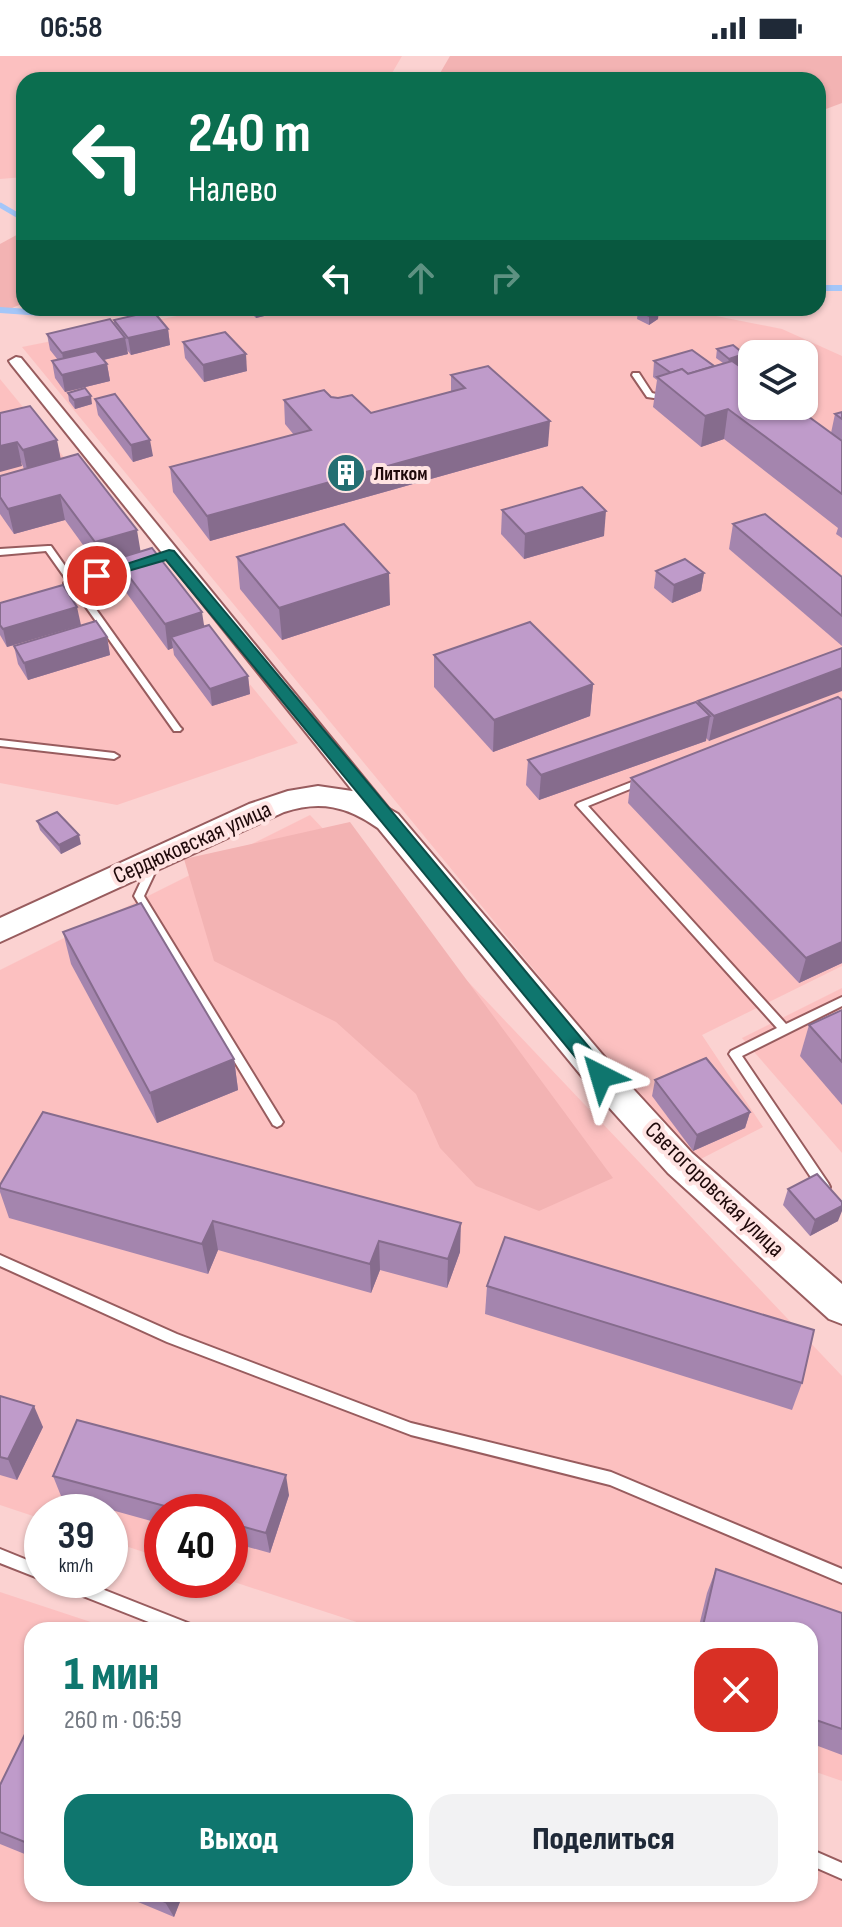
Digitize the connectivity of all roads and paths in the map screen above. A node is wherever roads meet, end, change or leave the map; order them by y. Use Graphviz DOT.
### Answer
graph roads {
  1 [pos="16,361"];
  2 [pos="636,375"];
  3 [pos="678,398"];
  4 [pos="0,552"];
  5 [pos="142,563"];
  6 [pos="73,584"];
  7 [pos="58,588"];
  8 [pos="177,729"];
  9 [pos="0,743"];
  10 [pos="114,756"];
  11 [pos="654,776"];
  12 [pos="388,821"];
  13 [pos="158,854"];
  14 [pos="0,931"];
  15 [pos="842,1001"];
  16 [pos="784,1029"];
  17 [pos="277,1122"];
  18 [pos="834,1202"];
  19 [pos="0,1260"];
  20 [pos="841,1301"];
  21 [pos="0,1556"];
  22 [pos="24,1566"];
  23 [pos="842,1576"];
  24 [pos="106,1598"];
  25 [pos="168,1622"];
  26 [pos="818,1860"];
  27 [pos="842,1871"];
  1 -- 12 [label="street, Светогоровская улица"];
  2 -- 3 [label="lane"];
  4 -- 6 [label="lane"];
  5 -- 6 [label="lane"];
  6 -- 7 [label="lane"];
  6 -- 8 [label="lane"];
  9 -- 10 [label="lane"];
  11 -- 16 [label="lane"];
  12 -- 13 [label="street, Сердюковская улица"];
  12 -- 20 [label="street, Светогоровская улица"];
  13 -- 14 [label="street, Сердюковская улица"];
  13 -- 17 [label="lane"];
  15 -- 16 [label="lane"];
  16 -- 18 [label="lane"];
  19 -- 23 [label="lane"];
  21 -- 22 [label="lane"];
  24 -- 25 [label="lane"];
  26 -- 27 [label="lane"];
}
